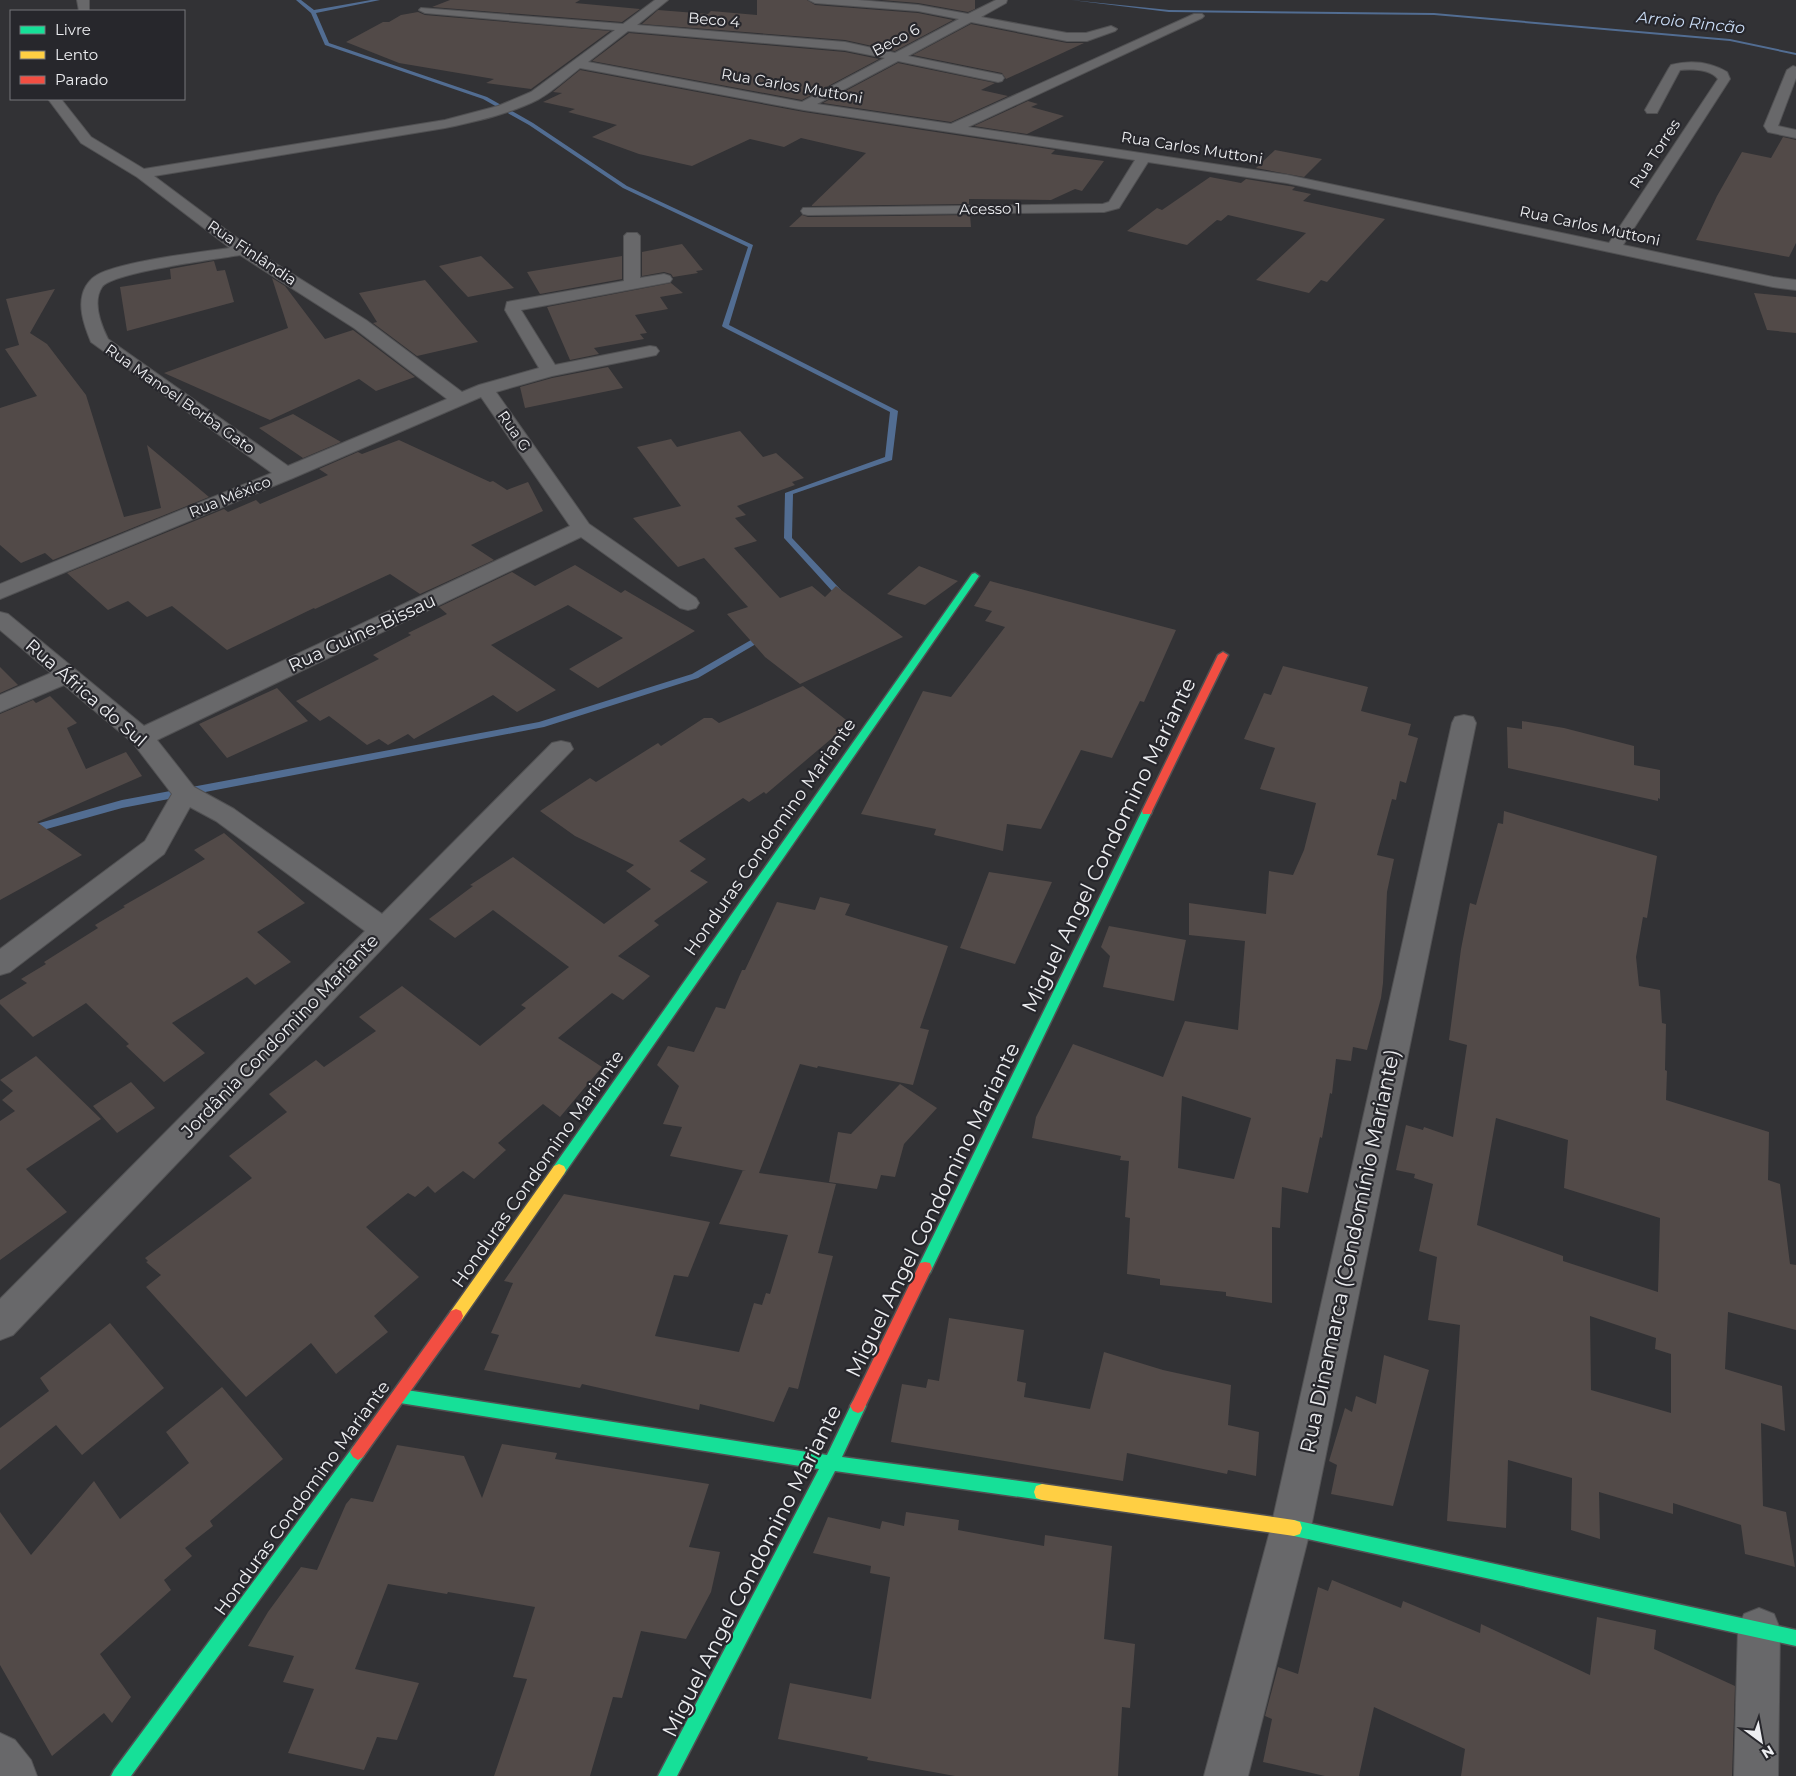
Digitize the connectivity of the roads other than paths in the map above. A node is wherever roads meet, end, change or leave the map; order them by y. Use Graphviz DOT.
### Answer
graph roads {
  1 [pos="662,0"];
  2 [pos="815,0"];
  3 [pos="1002,0"];
  4 [pos="425,10"];
  5 [pos="1198,16"];
  6 [pos="970,18"];
  7 [pos="627,27"];
  8 [pos="1110,29"];
  9 [pos="898,57"];
  10 [pos="578,64"];
  11 [pos="1793,70"];
  12 [pos="998,78"];
  13 [pos="55,100"];
  14 [pos="804,106"];
  15 [pos="1652,110"];
  16 [pos="954,128"];
  17 [pos="1796,134"];
  18 [pos="1144,157"];
  19 [pos="142,174"];
  20 [pos="808,211"];
  21 [pos="632,236"];
  22 [pos="1614,247"];
  23 [pos="243,250"];
  24 [pos="664,279"];
  25 [pos="632,284"];
  26 [pos="1796,285"];
  27 [pos="650,351"];
  28 [pos="550,371"];
  29 [pos="485,389"];
  30 [pos="459,399"];
  31 [pos="286,474"];
  32 [pos="582,528"];
  33 [pos="975,576"];
  34 [pos="0,592"];
  35 [pos="688,603"];
  36 [pos="0,619"];
  37 [pos="1223,655"];
  38 [pos="66,675"];
  39 [pos="0,704"];
  40 [pos="1464,723"];
  41 [pos="142,738"];
  42 [pos="561,749"];
  43 [pos="185,793"];
  44 [pos="384,930"];
  45 [pos="0,964"];
  46 [pos="0,1323"];
  47 [pos="400,1396"];
  48 [pos="830,1464"];
  49 [pos="1291,1527"];
  50 [pos="1778,1634"];
  51 [pos="0,1755"];
  52 [pos="15,1776"];
  53 [pos="120,1776"];
  54 [pos="667,1776"];
  55 [pos="1226,1776"];
  56 [pos="1756,1776"];
  1 -- 7 [label="street"];
  2 -- 6 [label="street"];
  3 -- 6 [label="street, Beco 6"];
  4 -- 7 [label="street, Beco 4"];
  5 -- 16 [label="street"];
  6 -- 8 [label="street"];
  6 -- 9 [label="street, Beco 6"];
  7 -- 9 [label="street, Beco 4"];
  7 -- 10 [label="street"];
  9 -- 12 [label="street, Beco 4"];
  9 -- 14 [label="street, Beco 6"];
  10 -- 14 [label="street, Rua Carlos Muttoni"];
  10 -- 19 [label="street"];
  11 -- 17 [label="street"];
  13 -- 19 [label="street, Rua Finlândia"];
  14 -- 16 [label="street, Rua Carlos Muttoni"];
  15 -- 22 [label="street, Rua Torres"];
  16 -- 18 [label="street, Rua Carlos Muttoni"];
  18 -- 20 [label="street, Acesso 1"];
  18 -- 22 [label="street, Rua Carlos Muttoni"];
  19 -- 23 [label="street, Rua Finlândia"];
  21 -- 25 [label="street"];
  22 -- 26 [label="street, Rua Carlos Muttoni"];
  23 -- 30 [label="street, Rua Finlândia"];
  23 -- 31 [label="street, Rua Manoel Borba Gato"];
  24 -- 25 [label="street"];
  25 -- 28 [label="street"];
  27 -- 28 [label="street, Rua G"];
  28 -- 29 [label="street, Rua G"];
  29 -- 30 [label="street, Rua México"];
  29 -- 32 [label="street, Rua G"];
  30 -- 31 [label="street, Rua México"];
  31 -- 34 [label="street, Rua México"];
  32 -- 35 [label="street, Rua G"];
  32 -- 41 [label="street, Rua Guine-Bissau"];
  33 -- 47 [label="street, Honduras Condomino Mariante"];
  36 -- 38 [label="street, Rua África do Sul"];
  37 -- 48 [label="street, Miguel Angel Condomino Mariante"];
  38 -- 39 [label="street"];
  38 -- 41 [label="street, Rua África do Sul"];
  40 -- 49 [label="street, Rua Dinamarca (Condomínio Mariante)"];
  41 -- 43 [label="street, Rua África do Sul"];
  42 -- 44 [label="street, Jordânia Condomino Mariante"];
  43 -- 44 [label="street"];
  43 -- 45 [label="street"];
  44 -- 46 [label="street, Jordânia Condomino Mariante"];
  47 -- 48 [label="street"];
  47 -- 53 [label="street, Honduras Condomino Mariante"];
  48 -- 49 [label="street"];
  48 -- 54 [label="street, Miguel Angel Condomino Mariante"];
  49 -- 50 [label="street"];
  49 -- 55 [label="street, Rua Dinamarca (Condomínio Mariante)"];
  50 -- 56 [label="street"];
  51 -- 52 [label="street"];
}
